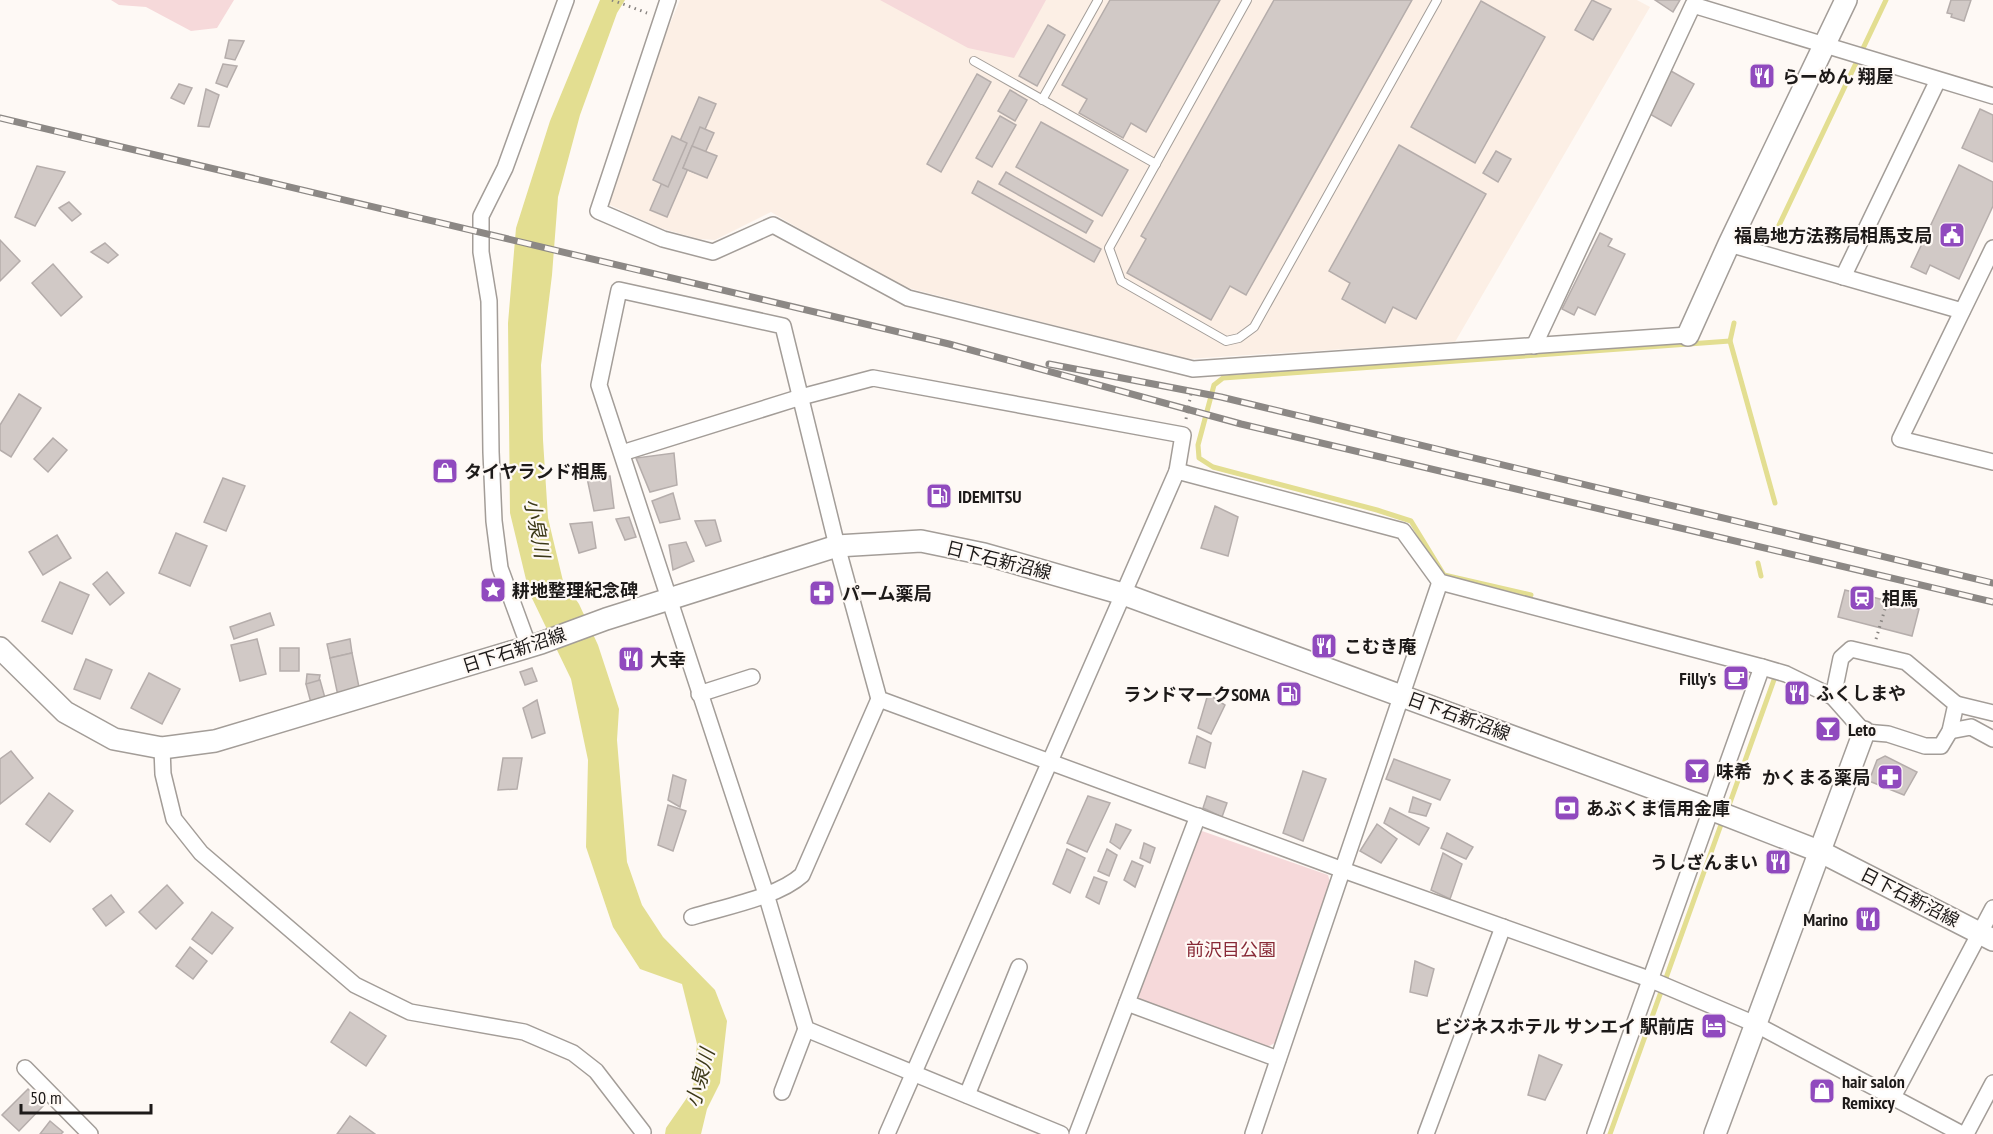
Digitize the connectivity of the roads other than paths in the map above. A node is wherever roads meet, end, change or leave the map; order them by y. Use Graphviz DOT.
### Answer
graph roads {
  1 [pos="566,0"];
  2 [pos="668,0"];
  3 [pos="1098,0"];
  4 [pos="1247,0"];
  5 [pos="1437,0"];
  6 [pos="1846,0"];
  7 [pos="1823,46"];
  8 [pos="974,61"];
  9 [pos="1938,80"];
  10 [pos="1993,96"];
  11 [pos="1042,100"];
  12 [pos="1156,164"];
  13 [pos="1729,244"];
  14 [pos="1993,248"];
  15 [pos="1843,277"];
  16 [pos="1962,311"];
  17 [pos="1688,335"];
  18 [pos="1534,346"];
  19 [pos="801,397"];
  20 [pos="622,453"];
  21 [pos="1993,462"];
  22 [pos="1176,471"];
  23 [pos="837,546"];
  24 [pos="1440,582"];
  25 [pos="1123,594"];
  26 [pos="668,599"];
  27 [pos="535,645"];
  28 [pos="0,648"];
  29 [pos="1762,668"];
  30 [pos="752,677"];
  31 [pos="699,694"];
  32 [pos="1403,696"];
  33 [pos="1833,697"];
  34 [pos="879,699"];
  35 [pos="1956,704"];
  36 [pos="1993,713"];
  37 [pos="1950,731"];
  38 [pos="1864,732"];
  39 [pos="1993,740"];
  40 [pos="162,748"];
  41 [pos="1049,760"];
  42 [pos="1721,813"];
  43 [pos="1198,816"];
  44 [pos="1821,852"];
  45 [pos="1343,870"];
  46 [pos="766,894"];
  47 [pos="1993,908"];
  48 [pos="692,917"];
  49 [pos="1503,927"];
  50 [pos="1986,936"];
  51 [pos="1019,967"];
  52 [pos="1653,981"];
  53 [pos="1126,1003"];
  54 [pos="1755,1024"];
  55 [pos="806,1029"];
  56 [pos="1278,1059"];
  57 [pos="24,1068"];
  58 [pos="914,1074"];
  59 [pos="1993,1083"];
  60 [pos="782,1092"];
  61 [pos="967,1095"];
  62 [pos="1893,1097"];
  63 [pos="643,1133"];
  64 [pos="90,1134"];
  65 [pos="887,1134"];
  66 [pos="1061,1134"];
  67 [pos="1077,1134"];
  68 [pos="1253,1134"];
  69 [pos="1426,1134"];
  70 [pos="1595,1134"];
  71 [pos="1715,1134"];
  72 [pos="1964,1134"];
  1 -- 27 [label="street"];
  2 -- 18 [label="street"];
  3 -- 11 [label="lane"];
  4 -- 12 [label="lane"];
  5 -- 12 [label="lane"];
  6 -- 7 [label="main road"];
  7 -- 9 [label="street"];
  7 -- 13 [label="main road"];
  7 -- 18 [label="street"];
  8 -- 11 [label="lane"];
  9 -- 10 [label="street"];
  9 -- 15 [label="street"];
  11 -- 12 [label="lane"];
  13 -- 15 [label="street"];
  13 -- 17 [label="main road"];
  14 -- 16 [label="street"];
  15 -- 16 [label="street"];
  16 -- 21 [label="street"];
  17 -- 18 [label="street"];
  19 -- 20 [label="street"];
  19 -- 20 [label="street"];
  19 -- 22 [label="street"];
  19 -- 23 [label="street"];
  20 -- 26 [label="street"];
  22 -- 24 [label="street"];
  22 -- 25 [label="street"];
  23 -- 25 [label="main road, 日下石新沼線"];
  23 -- 26 [label="main road, 日下石新沼線"];
  23 -- 34 [label="street"];
  24 -- 29 [label="street"];
  24 -- 32 [label="street"];
  25 -- 32 [label="main road, 日下石新沼線"];
  25 -- 41 [label="street"];
  26 -- 27 [label="main road, 日下石新沼線"];
  26 -- 31 [label="street"];
  27 -- 40 [label="main road, 日下石新沼線"];
  28 -- 40 [label="main road, 日下石新沼線"];
  29 -- 33 [label="street"];
  29 -- 42 [label="street"];
  30 -- 31 [label="street"];
  31 -- 46 [label="street"];
  32 -- 42 [label="main road, 日下石新沼線"];
  32 -- 45 [label="street"];
  33 -- 35 [label="street"];
  33 -- 38 [label="street"];
  34 -- 41 [label="street"];
  34 -- 46 [label="street"];
  35 -- 36 [label="street"];
  35 -- 37 [label="street"];
  37 -- 38 [label="street"];
  37 -- 39 [label="street"];
  38 -- 44 [label="main road"];
  40 -- 63 [label="street"];
  41 -- 43 [label="street"];
  41 -- 58 [label="street"];
  42 -- 44 [label="main road, 日下石新沼線"];
  42 -- 52 [label="street"];
  43 -- 45 [label="street"];
  43 -- 53 [label="street"];
  44 -- 50 [label="main road, 日下石新沼線"];
  44 -- 54 [label="main road"];
  45 -- 49 [label="street"];
  45 -- 56 [label="street"];
  46 -- 48 [label="street"];
  46 -- 55 [label="street"];
  47 -- 50 [label="street"];
  49 -- 52 [label="street"];
  49 -- 69 [label="street"];
  50 -- 62 [label="street"];
  51 -- 61 [label="street"];
  52 -- 54 [label="street"];
  52 -- 70 [label="street"];
  53 -- 56 [label="street"];
  53 -- 67 [label="street"];
  54 -- 62 [label="street"];
  54 -- 71 [label="main road"];
  55 -- 58 [label="street"];
  55 -- 60 [label="street"];
  56 -- 68 [label="street"];
  57 -- 64 [label="street"];
  58 -- 61 [label="street"];
  58 -- 65 [label="street"];
  59 -- 72 [label="street"];
  61 -- 66 [label="street"];
  62 -- 72 [label="street"];
}
